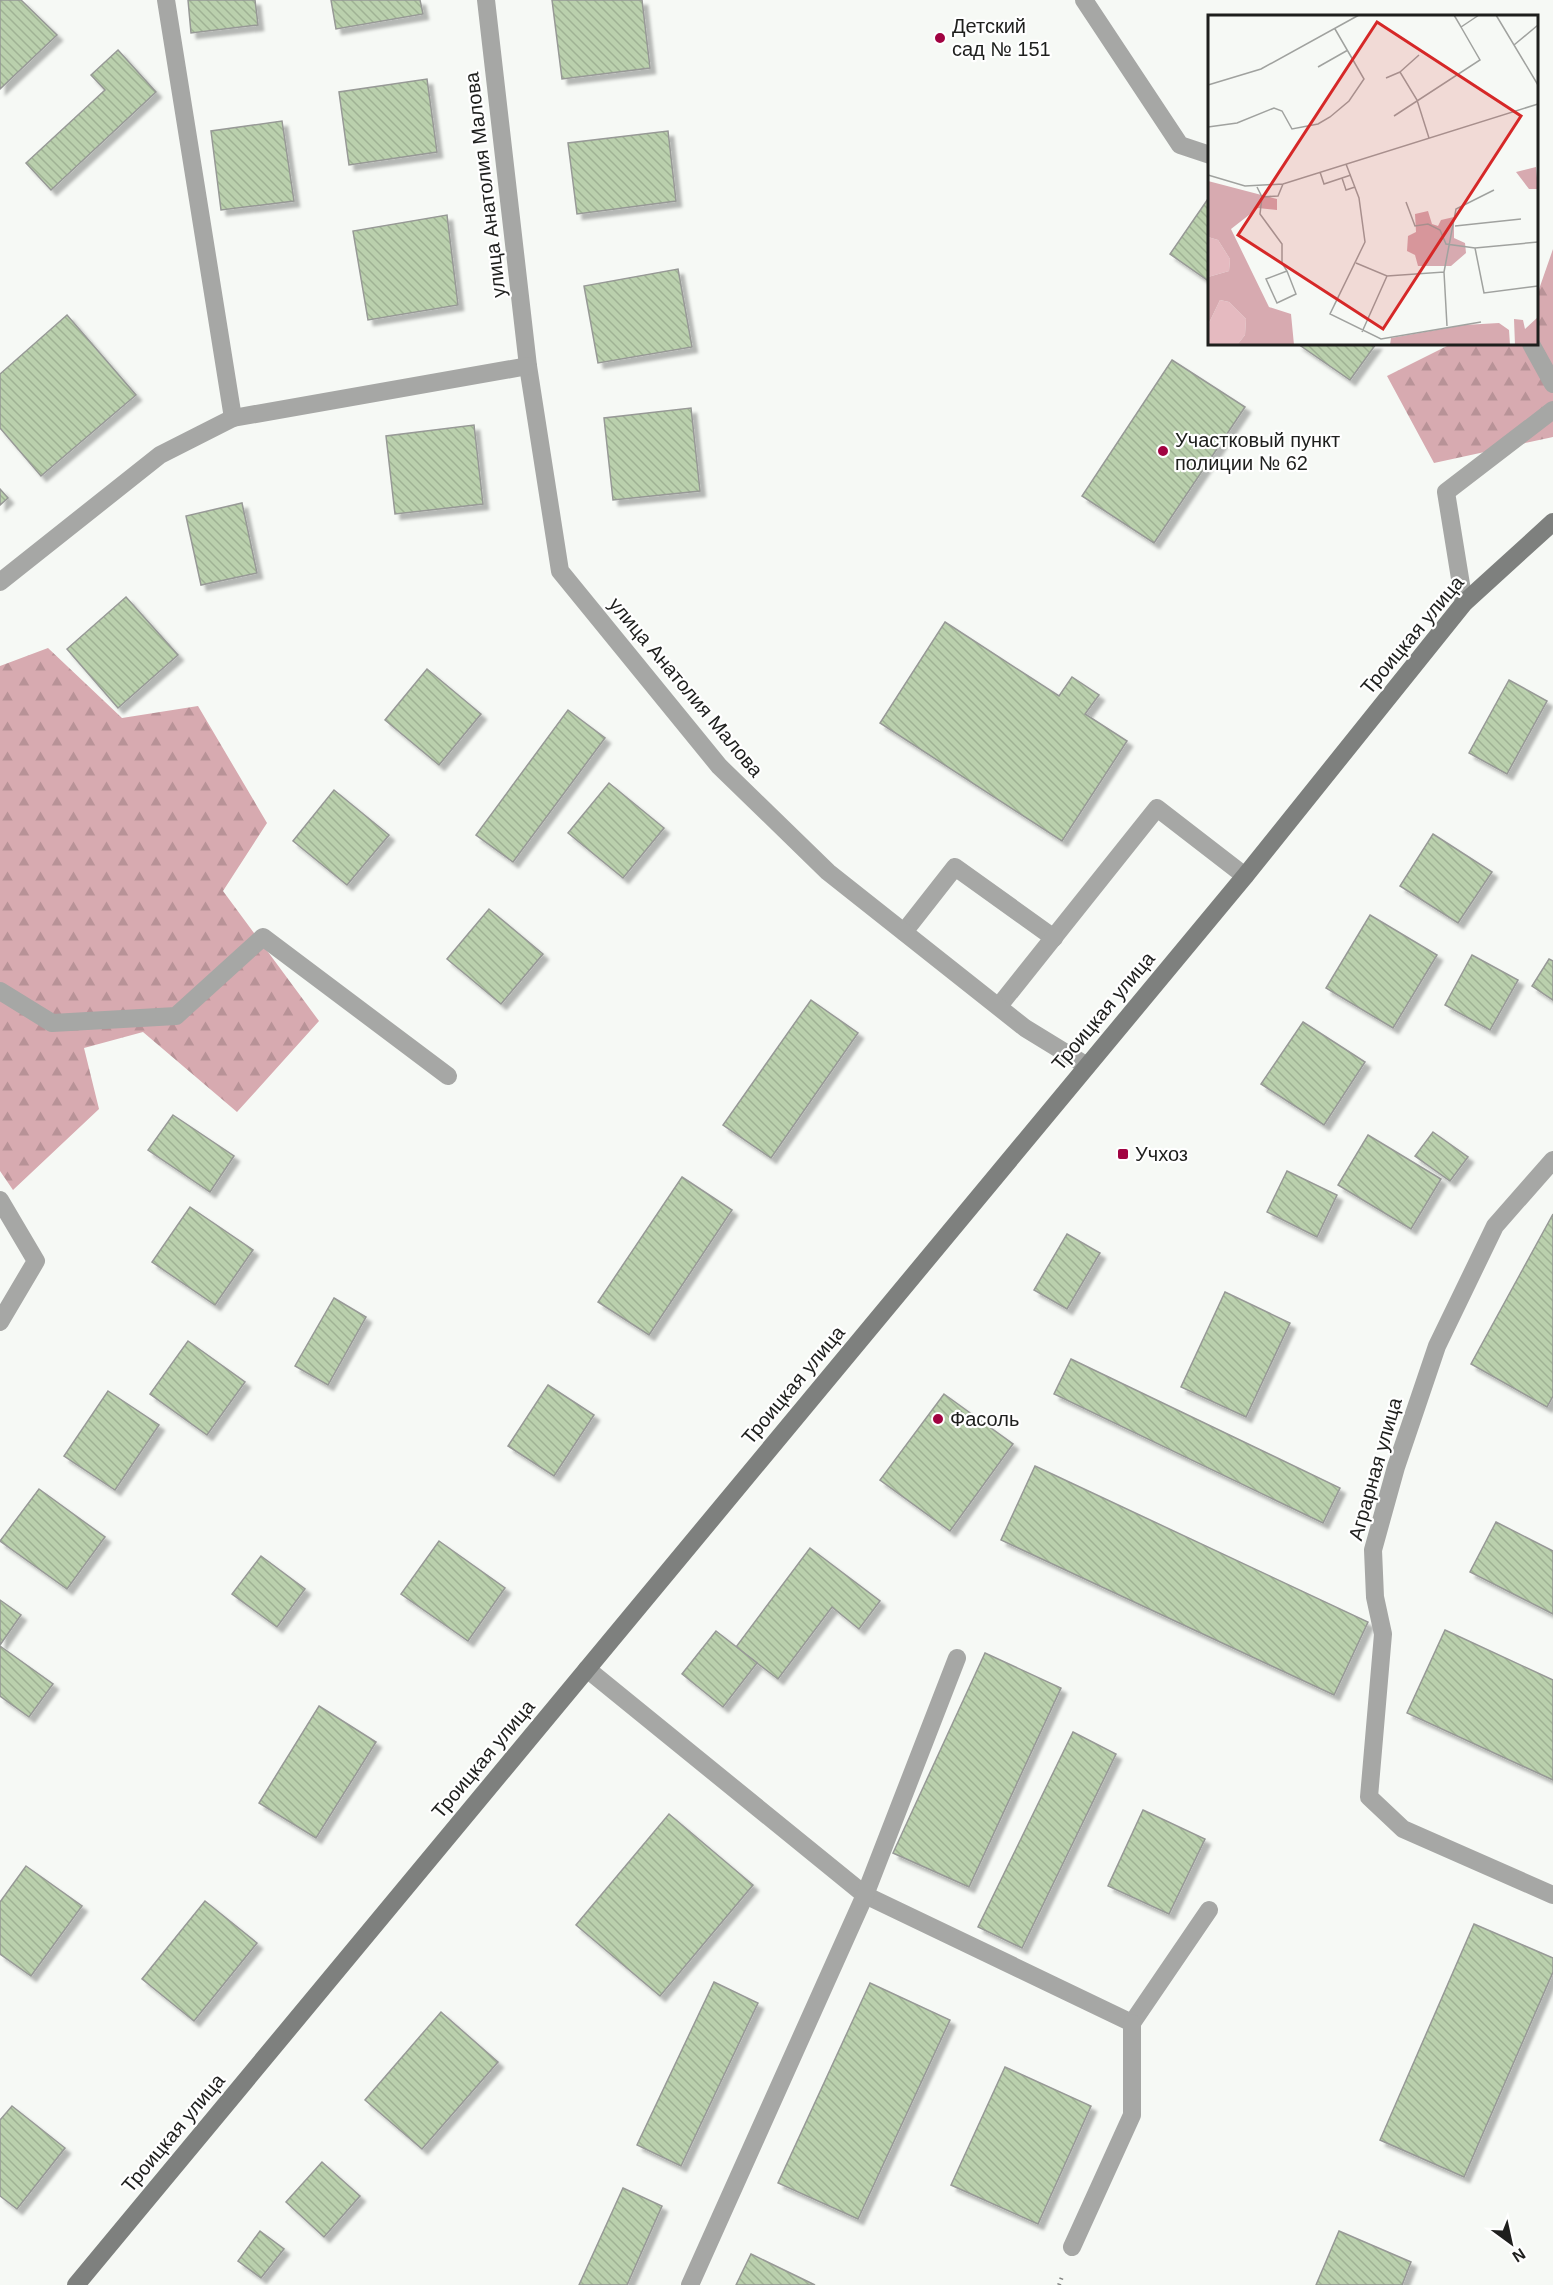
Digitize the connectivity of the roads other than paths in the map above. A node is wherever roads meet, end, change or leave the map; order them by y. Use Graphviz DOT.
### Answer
graph roads {
  1 [pos="165,0"];
  2 [pos="486,0"];
  3 [pos="1084,0"];
  4 [pos="1208,155"];
  5 [pos="1532,345"];
  6 [pos="528,366"];
  7 [pos="1553,384"];
  8 [pos="1553,410"];
  9 [pos="233,418"];
  10 [pos="1553,522"];
  11 [pos="0,582"];
  12 [pos="1464,603"];
  13 [pos="1245,876"];
  14 [pos="904,932"];
  15 [pos="1054,938"];
  16 [pos="0,991"];
  17 [pos="999,1006"];
  18 [pos="1087,1066"];
  19 [pos="448,1076"];
  20 [pos="1553,1160"];
  21 [pos="0,1200"];
  22 [pos="0,1322"];
  23 [pos="957,1658"];
  24 [pos="587,1669"];
  25 [pos="1553,1894"];
  26 [pos="866,1895"];
  27 [pos="1209,1910"];
  28 [pos="1132,2023"];
  29 [pos="1072,2247"];
  30 [pos="76,2285"];
  31 [pos="690,2285"];
  1 -- 9 [label="street"];
  2 -- 6 [label="street, улица Анатолия Малова"];
  3 -- 4 [label="street"];
  5 -- 7 [label="street"];
  6 -- 9 [label="street"];
  6 -- 14 [label="street, улица Анатолия Малова"];
  8 -- 12 [label="street"];
  9 -- 11 [label="street"];
  10 -- 12 [label="street, Троицкая улица"];
  12 -- 13 [label="street, Троицкая улица"];
  13 -- 15 [label="street"];
  13 -- 18 [label="street, Троицкая улица"];
  14 -- 15 [label="street"];
  14 -- 17 [label="street, улица Анатолия Малова"];
  15 -- 17 [label="street"];
  16 -- 19 [label="street"];
  17 -- 18 [label="street, улица Анатолия Малова"];
  18 -- 24 [label="street, Троицкая улица"];
  20 -- 25 [label="street, Аграрная улица"];
  21 -- 22 [label="street"];
  23 -- 26 [label="street"];
  24 -- 26 [label="street"];
  24 -- 30 [label="street, Троицкая улица"];
  26 -- 28 [label="street"];
  26 -- 31 [label="street"];
  27 -- 28 [label="street"];
  28 -- 29 [label="street"];
}
